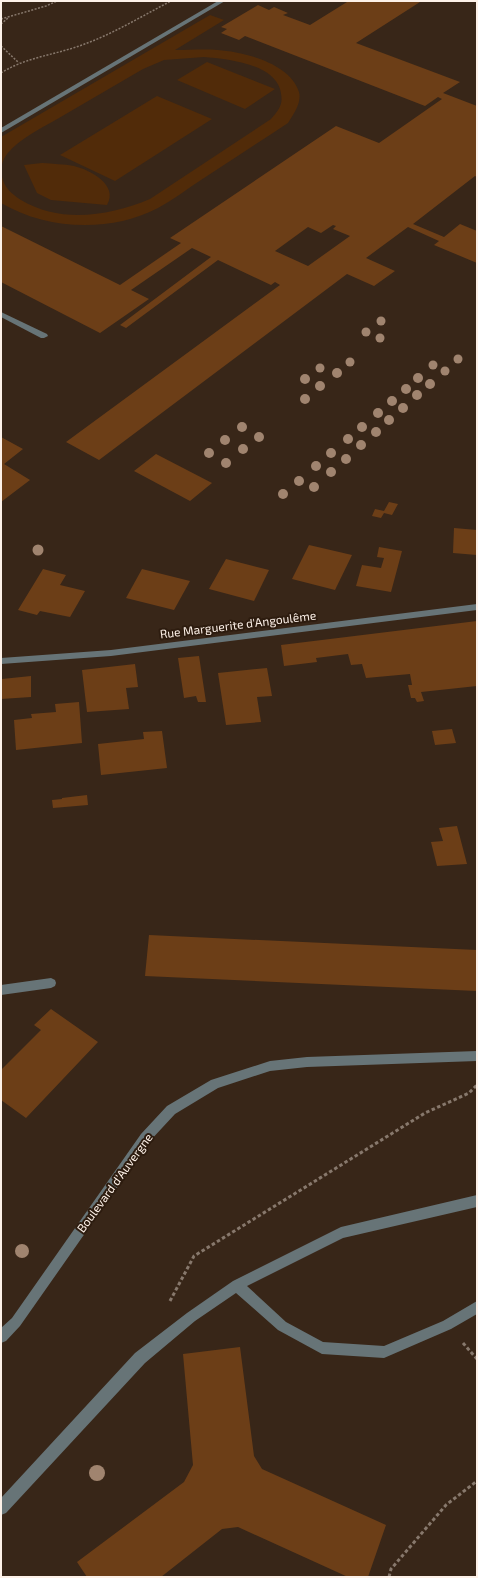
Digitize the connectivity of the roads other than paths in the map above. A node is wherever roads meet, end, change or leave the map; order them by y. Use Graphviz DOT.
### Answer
graph roads {
  1 [pos="222,1"];
  2 [pos="1,131"];
  3 [pos="1,314"];
  4 [pos="44,336"];
  5 [pos="477,607"];
  6 [pos="1,661"];
  7 [pos="51,983"];
  8 [pos="1,990"];
  9 [pos="477,1056"];
  10 [pos="477,1201"];
  11 [pos="237,1285"];
  12 [pos="477,1307"];
  13 [pos="1,1337"];
  14 [pos="1,1508"];
  1 -- 2 [label="street"];
  3 -- 4 [label="street"];
  5 -- 6 [label="street, Rue Marguerite d'Angoulême"];
  7 -- 8 [label="street"];
  9 -- 13 [label="street, Boulevard d'Auvergne"];
  10 -- 11 [label="street"];
  11 -- 12 [label="street"];
  11 -- 14 [label="street"];
}
